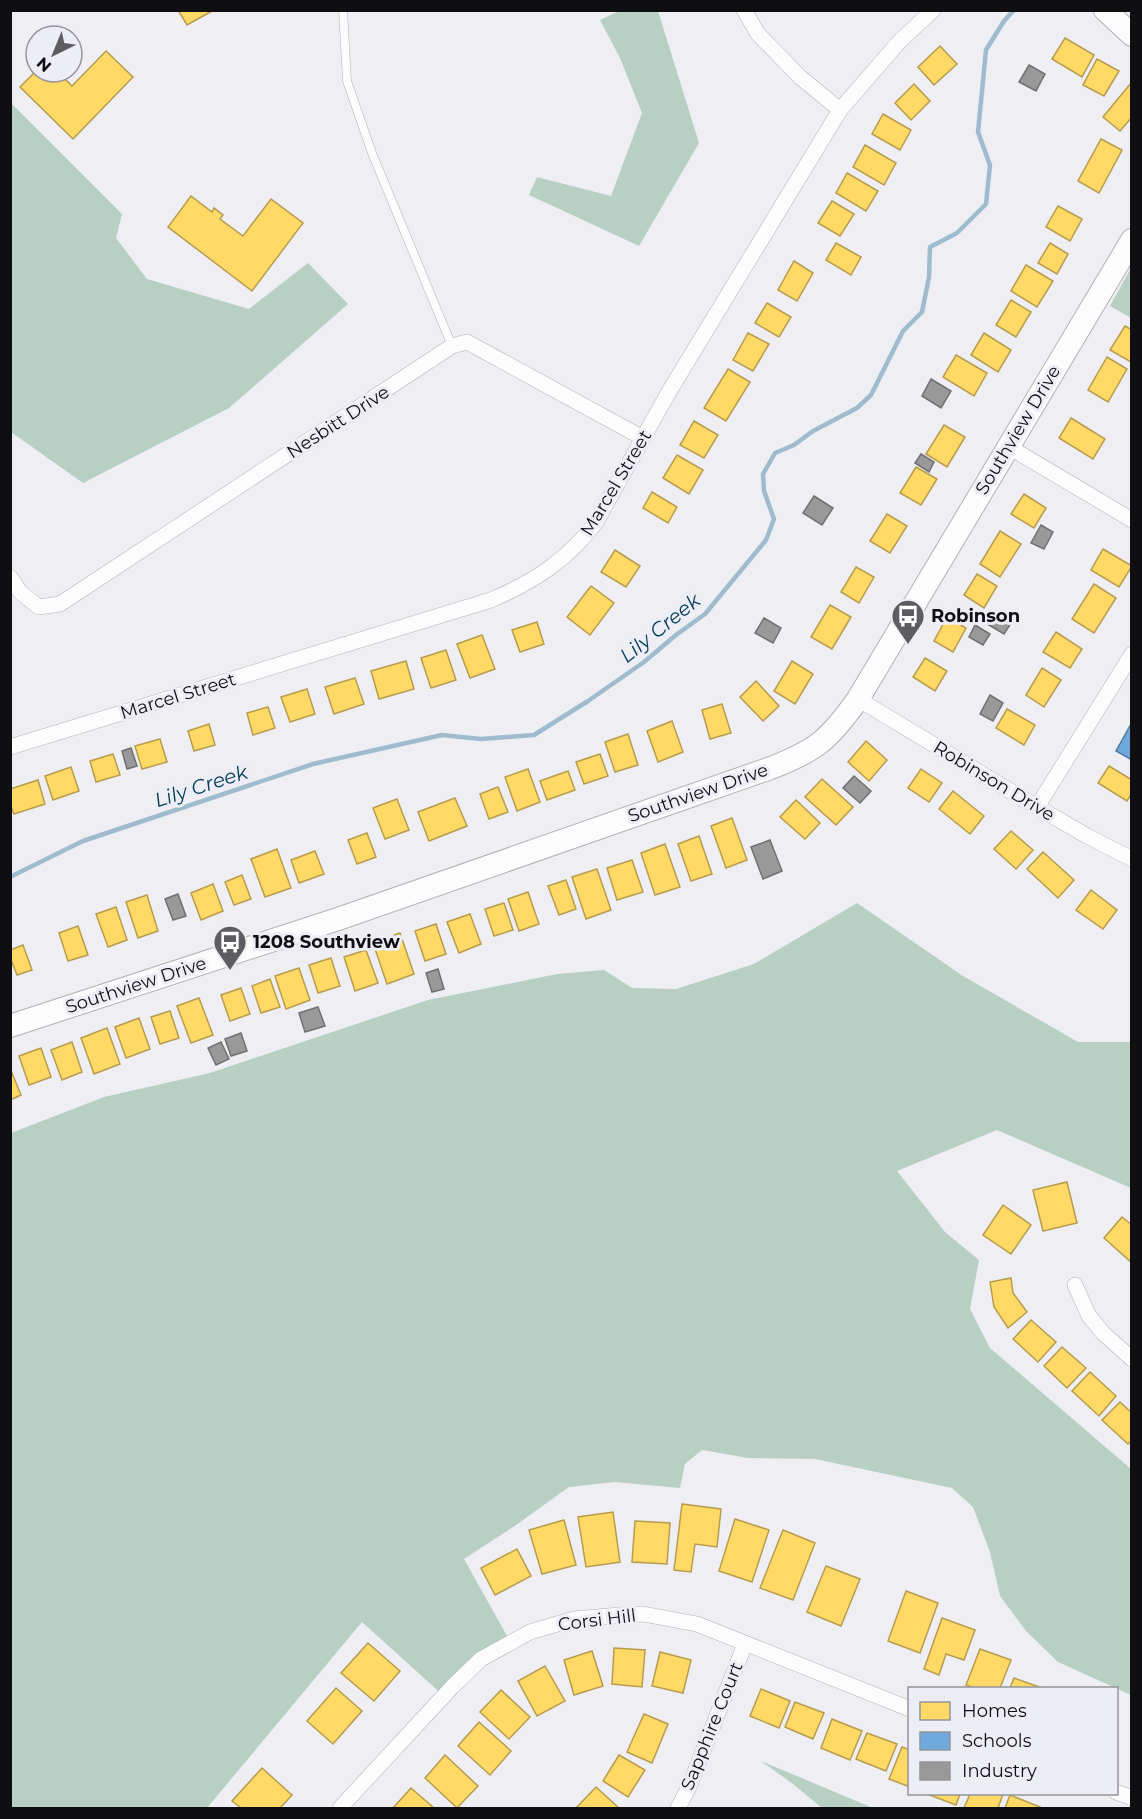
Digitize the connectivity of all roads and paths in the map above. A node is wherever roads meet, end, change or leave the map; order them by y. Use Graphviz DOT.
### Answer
graph roads {
  1 [pos="343,10"];
  2 [pos="744,10"];
  3 [pos="933,10"];
  4 [pos="1105,10"];
  5 [pos="1131,35"];
  6 [pos="840,110"];
  7 [pos="1131,240"];
  8 [pos="452,346"];
  9 [pos="643,438"];
  10 [pos="1009,447"];
  11 [pos="1131,519"];
  12 [pos="10,577"];
  13 [pos="1131,654"];
  14 [pos="858,699"];
  15 [pos="10,747"];
  16 [pos="1037,807"];
  17 [pos="1131,859"];
  18 [pos="10,1026"];
  19 [pos="1075,1285"];
  20 [pos="1131,1359"];
  21 [pos="745,1644"];
  22 [pos="908,1709"];
  23 [pos="340,1809"];
  24 [pos="678,1809"];
  1 -- 8 [label="lane"];
  2 -- 6 [label="street"];
  3 -- 6 [label="street, Marcel Street"];
  4 -- 5 [label="street"];
  6 -- 9 [label="street, Marcel Street"];
  7 -- 10 [label="street, Southview Drive"];
  8 -- 9 [label="street"];
  8 -- 12 [label="street, Nesbitt Drive"];
  9 -- 15 [label="street, Marcel Street"];
  10 -- 11 [label="street"];
  10 -- 14 [label="street, Southview Drive"];
  13 -- 16 [label="street"];
  14 -- 16 [label="street, Robinson Drive"];
  14 -- 18 [label="street, Southview Drive"];
  16 -- 17 [label="street, Robinson Drive"];
  19 -- 20 [label="street"];
  21 -- 22 [label="street, Corsi Hill"];
  21 -- 23 [label="street, Corsi Hill"];
  21 -- 24 [label="street, Sapphire Court"];
}
